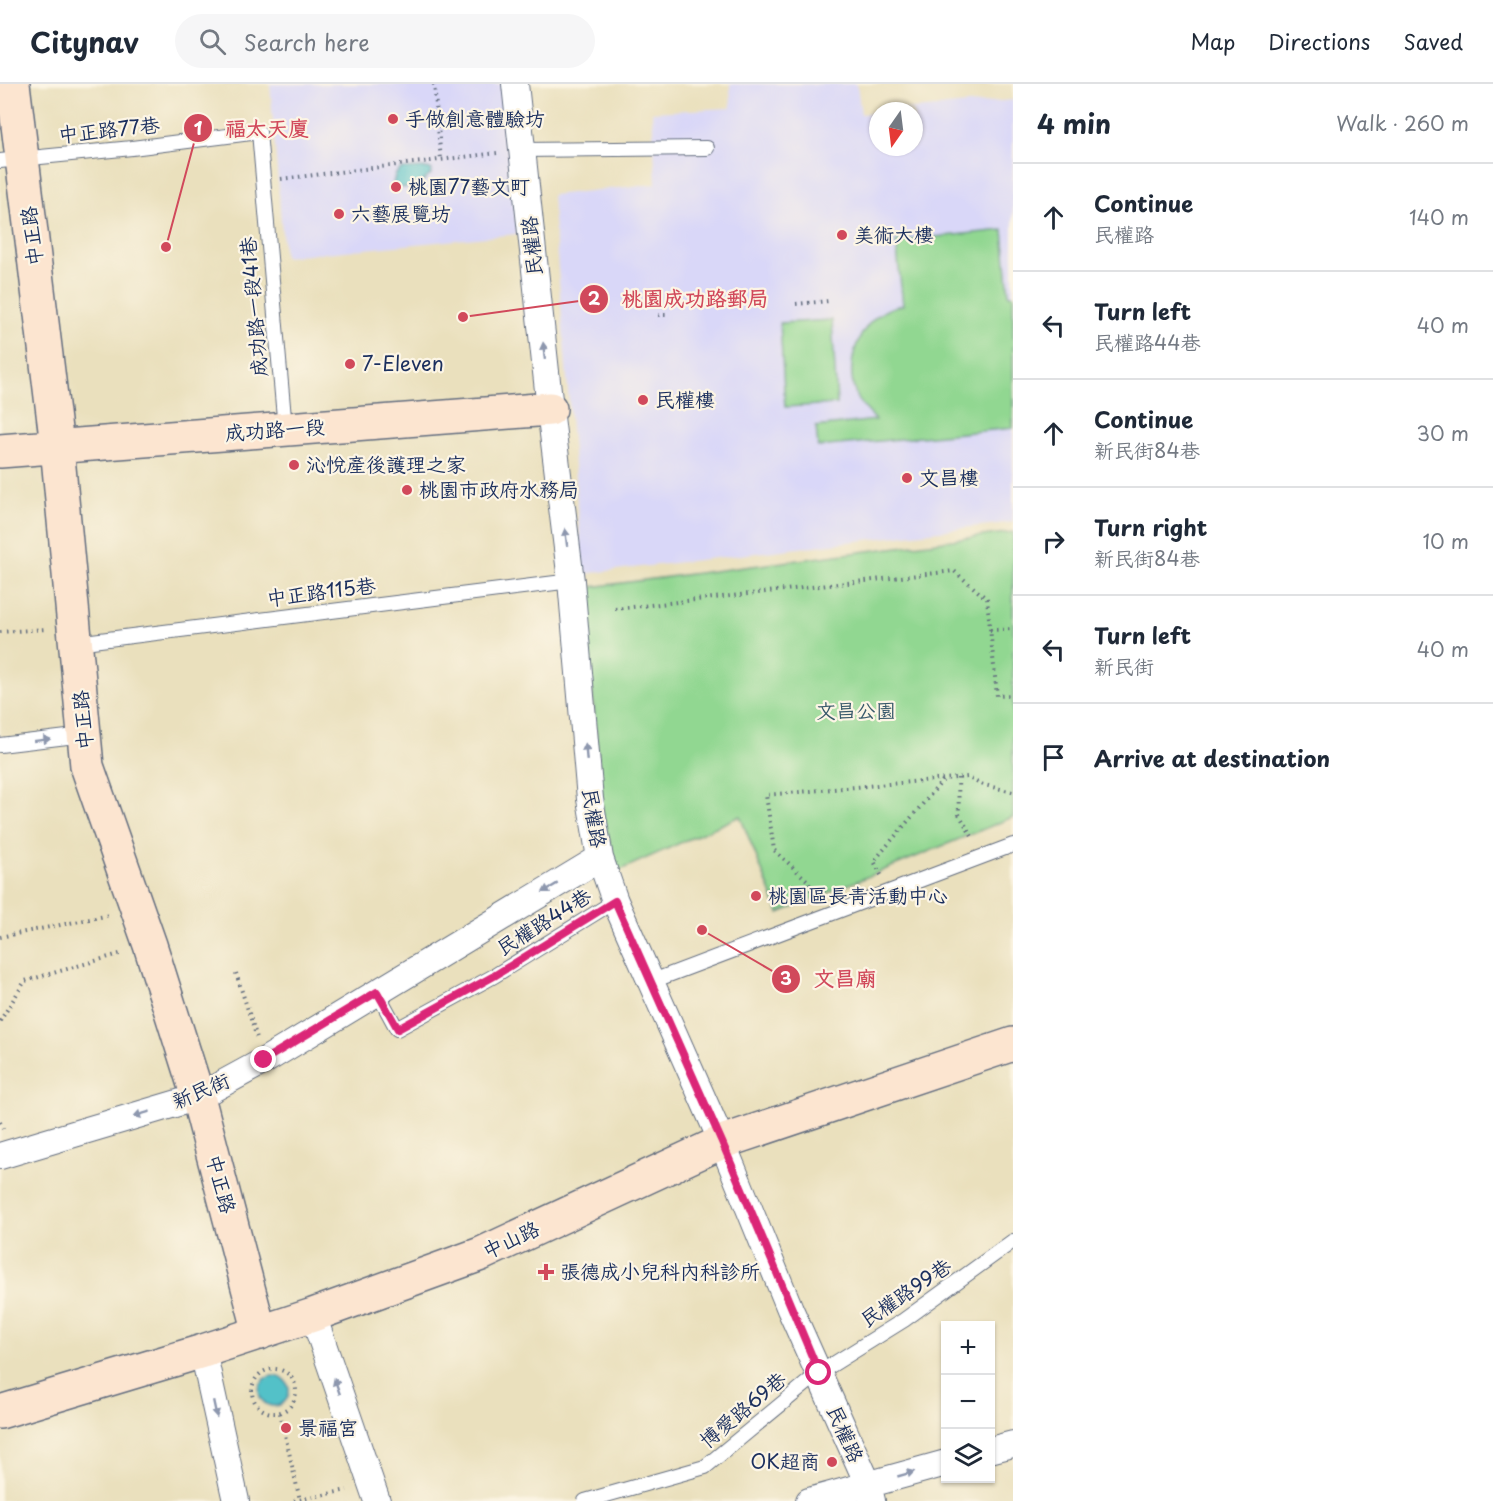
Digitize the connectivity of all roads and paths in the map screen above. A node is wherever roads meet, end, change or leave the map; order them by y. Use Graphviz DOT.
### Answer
graph roads {
  1 [pos="13,84"];
  2 [pos="434,84"];
  3 [pos="515,84"];
  4 [pos="706,148"];
  5 [pos="522,150"];
  6 [pos="11,160"];
  7 [pos="441,160"];
  8 [pos="262,181"];
  9 [pos="829,301"];
  10 [pos="796,304"];
  11 [pos="658,315"];
  12 [pos="669,315"];
  13 [pos="550,409"];
  14 [pos="285,429"];
  15 [pos="57,446"];
  16 [pos="0,451"];
  17 [pos="571,581"];
  18 [pos="615,609"];
  19 [pos="1013,629"];
  20 [pos="990,630"];
  21 [pos="0,632"];
  22 [pos="75,635"];
  23 [pos="1013,695"];
  24 [pos="84,735"];
  25 [pos="0,745"];
  26 [pos="958,778"];
  27 [pos="944,779"];
  28 [pos="1013,792"];
  29 [pos="1013,845"];
  30 [pos="984,856"];
  31 [pos="600,858"];
  32 [pos="889,892"];
  33 [pos="615,901"];
  34 [pos="137,909"];
  35 [pos="820,918"];
  36 [pos="0,937"];
  37 [pos="150,945"];
  38 [pos="236,973"];
  39 [pos="650,982"];
  40 [pos="377,992"];
  41 [pos="0,1021"];
  42 [pos="1013,1044"];
  43 [pos="264,1060"];
  44 [pos="198,1097"];
  45 [pos="722,1142"];
  46 [pos="0,1156"];
  47 [pos="1013,1241"];
  48 [pos="313,1315"];
  49 [pos="260,1332"];
  50 [pos="203,1351"];
  51 [pos="819,1373"];
  52 [pos="0,1412"];
  53 [pos="280,1413"];
  54 [pos="1013,1444"];
  55 [pos="995,1449"];
  56 [pos="941,1465"];
  57 [pos="374,1493"];
  58 [pos="870,1493"];
  59 [pos="300,1500"];
  60 [pos="236,1501"];
  61 [pos="294,1501"];
  62 [pos="585,1501"];
  63 [pos="809,1501"];
  1 -- 6 [label="street, 中正路"];
  2 -- 7 [label="path"];
  3 -- 5 [label="street, 民權路"];
  4 -- 5 [label="lane"];
  5 -- 7 [label="path"];
  13 -- 5 [label="street, 民權路, one-way"];
  6 -- 8 [label="lane, 中正路77巷"];
  6 -- 15 [label="street, 中正路"];
  7 -- 8 [label="path"];
  8 -- 14 [label="lane, 成功路一段41巷"];
  9 -- 10 [label="path"];
  11 -- 12 [label="path"];
  13 -- 14 [label="street, 成功路一段"];
  17 -- 13 [label="street, 民權路, one-way"];
  14 -- 15 [label="street, 成功路一段"];
  15 -- 16 [label="street, 成功路一段"];
  15 -- 22 [label="street, 中正路"];
  17 -- 22 [label="lane, 中正路115巷"];
  31 -- 17 [label="street, 民權路, one-way"];
  18 -- 20 [label="path"];
  19 -- 20 [label="path"];
  20 -- 23 [label="path"];
  21 -- 22 [label="path"];
  22 -- 24 [label="street, 中正路"];
  25 -- 24 [label="lane, one-way"];
  24 -- 34 [label="street, 中正路"];
  26 -- 27 [label="path"];
  26 -- 28 [label="path"];
  26 -- 30 [label="path"];
  27 -- 32 [label="path"];
  27 -- 35 [label="path"];
  29 -- 30 [label="lane"];
  30 -- 32 [label="lane"];
  31 -- 33 [label="street, 民權路"];
  31 -- 40 [label="street, 新民街, one-way"];
  32 -- 35 [label="lane"];
  33 -- 39 [label="street, 民權路"];
  33 -- 40 [label="lane, 民權路44巷"];
  34 -- 36 [label="path"];
  34 -- 37 [label="street, 中正路"];
  35 -- 39 [label="lane"];
  37 -- 41 [label="path"];
  37 -- 44 [label="street, 中正路"];
  38 -- 43 [label="path"];
  39 -- 45 [label="street, 民權路"];
  40 -- 43 [label="street, 新民街"];
  42 -- 45 [label="street, 中山路"];
  43 -- 44 [label="street, 新民街"];
  44 -- 46 [label="street, 新民街, one-way"];
  44 -- 49 [label="street, 中正路"];
  45 -- 48 [label="street, 中山路"];
  45 -- 51 [label="street, 民權路"];
  47 -- 51 [label="lane, 民權路99巷"];
  48 -- 49 [label="street, 中山路"];
  57 -- 48 [label="street, one-way"];
  49 -- 50 [label="street, 中山路"];
  50 -- 52 [label="street, 中山路"];
  50 -- 60 [label="street, one-way"];
  51 -- 58 [label="street, 民權路"];
  51 -- 62 [label="lane, 博愛路69巷"];
  53 -- 53 [label="path"];
  53 -- 59 [label="path"];
  54 -- 55 [label="street"];
  58 -- 56 [label="street, one-way"];
  57 -- 59 [label="path"];
  58 -- 63 [label="street"];
  59 -- 61 [label="path"];
}
